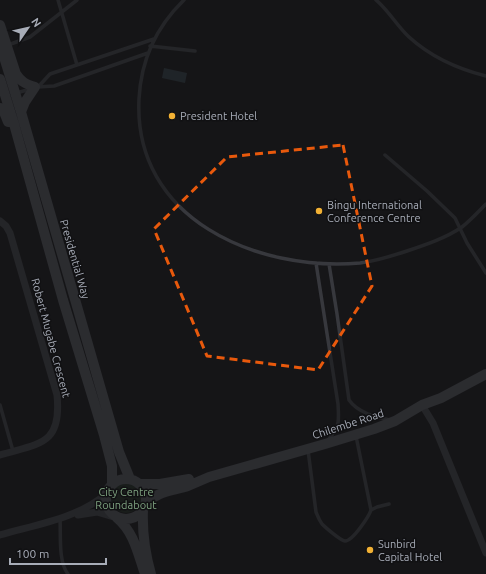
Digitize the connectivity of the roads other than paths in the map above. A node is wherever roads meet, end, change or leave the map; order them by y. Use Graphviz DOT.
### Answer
graph roads {
  1 [pos="58,0"];
  2 [pos="77,0"];
  3 [pos="184,0"];
  4 [pos="376,0"];
  5 [pos="61,13"];
  6 [pos="0,25"];
  7 [pos="154,39"];
  8 [pos="4,45"];
  9 [pos="150,46"];
  10 [pos="195,51"];
  11 [pos="148,53"];
  12 [pos="77,65"];
  13 [pos="486,76"];
  14 [pos="0,79"];
  15 [pos="37,87"];
  16 [pos="7,96"];
  17 [pos="0,108"];
  18 [pos="21,112"];
  19 [pos="386,155"];
  20 [pos="34,195"];
  21 [pos="486,204"];
  22 [pos="0,221"];
  23 [pos="460,228"];
  24 [pos="316,263"];
  25 [pos="329,264"];
  26 [pos="486,273"];
  27 [pos="486,374"];
  28 [pos="0,405"];
  29 [pos="422,405"];
  30 [pos="395,421"];
  31 [pos="356,435"];
  32 [pos="325,444"];
  33 [pos="308,449"];
  34 [pos="13,451"];
  35 [pos="0,454"];
  36 [pos="209,477"];
  37 [pos="135,482"];
  38 [pos="110,489"];
  39 [pos="389,504"];
  40 [pos="144,508"];
  41 [pos="371,510"];
  42 [pos="60,518"];
  43 [pos="117,518"];
  44 [pos="0,536"];
  45 [pos="485,551"];
  46 [pos="146,573"];
  47 [pos="68,574"];
  1 -- 5 [label="lane"];
  2 -- 5 [label="lane"];
  3 -- 7 [label="lane"];
  4 -- 13 [label="lane"];
  5 -- 8 [label="lane"];
  5 -- 12 [label="lane"];
  6 -- 8 [label="main road"];
  7 -- 9 [label="lane"];
  7 -- 12 [label="lane"];
  8 -- 15 [label="main road"];
  8 -- 16 [label="main road, Presidential Way"];
  9 -- 10 [label="lane"];
  9 -- 11 [label="lane"];
  11 -- 15 [label="lane"];
  11 -- 24 [label="lane"];
  12 -- 15 [label="lane"];
  14 -- 16 [label="main road, Presidential Way"];
  15 -- 16 [label="lane"];
  15 -- 18 [label="main road"];
  16 -- 18 [label="main road, Presidential Way"];
  16 -- 20 [label="main road, Presidential Way"];
  17 -- 20 [label="main road"];
  18 -- 37 [label="main road, Presidential Way"];
  19 -- 23 [label="lane"];
  20 -- 38 [label="main road, Presidential Way"];
  21 -- 23 [label="lane"];
  22 -- 34 [label="street, Robert Mugabe Crescent"];
  23 -- 25 [label="lane"];
  23 -- 26 [label="lane"];
  24 -- 25 [label="lane"];
  24 -- 32 [label="lane"];
  25 -- 30 [label="lane"];
  27 -- 29 [label="main road, Chilembe Road"];
  28 -- 34 [label="lane"];
  29 -- 30 [label="main road, Chilembe Road"];
  29 -- 45 [label="street"];
  30 -- 31 [label="main road, Chilembe Road"];
  31 -- 32 [label="main road, Chilembe Road"];
  31 -- 41 [label="lane"];
  32 -- 33 [label="main road, Chilembe Road"];
  33 -- 36 [label="main road, Chilembe Road"];
  33 -- 41 [label="lane"];
  34 -- 35 [label="street, Robert Mugabe Crescent"];
  36 -- 37 [label="main road"];
  36 -- 40 [label="main road"];
  37 -- 38 [label="main road"];
  37 -- 40 [label="main road"];
  38 -- 42 [label="street"];
  38 -- 43 [label="main road"];
  39 -- 41 [label="lane"];
  40 -- 43 [label="main road"];
  40 -- 46 [label="main road"];
  42 -- 43 [label="street"];
  42 -- 44 [label="street"];
  42 -- 47 [label="lane"];
  43 -- 46 [label="main road"];
}
